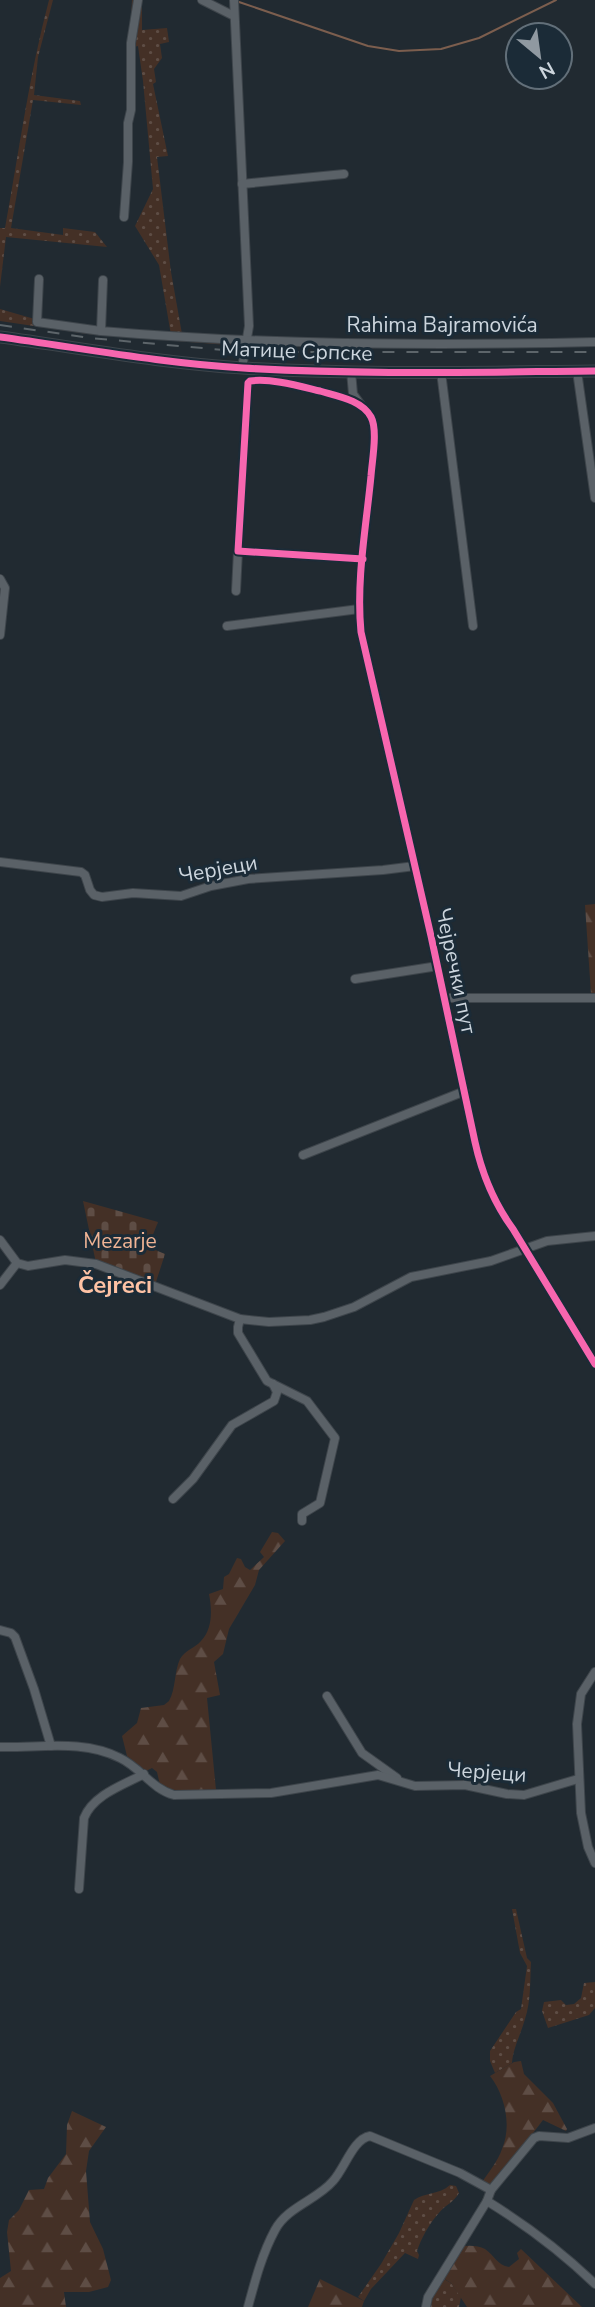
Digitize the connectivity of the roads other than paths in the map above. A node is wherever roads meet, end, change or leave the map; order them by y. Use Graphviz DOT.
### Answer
graph roads {
  1 [pos="138,0"];
  2 [pos="202,0"];
  3 [pos="234,0"];
  4 [pos="234,16"];
  5 [pos="344,174"];
  6 [pos="242,184"];
  7 [pos="124,217"];
  8 [pos="39,279"];
  9 [pos="103,280"];
  10 [pos="100,331"];
  11 [pos="0,337"];
  12 [pos="247,342"];
  13 [pos="595,342"];
  14 [pos="242,368"];
  15 [pos="351,371"];
  16 [pos="577,371"];
  17 [pos="595,371"];
  18 [pos="441,372"];
  19 [pos="361,405"];
  20 [pos="595,498"];
  21 [pos="238,551"];
  22 [pos="363,559"];
  23 [pos="0,579"];
  24 [pos="236,591"];
  25 [pos="359,609"];
  26 [pos="473,625"];
  27 [pos="227,626"];
  28 [pos="0,635"];
  29 [pos="0,862"];
  30 [pos="415,866"];
  31 [pos="438,966"];
  32 [pos="355,979"];
  33 [pos="445,998"];
  34 [pos="595,998"];
  35 [pos="465,1091"];
  36 [pos="303,1156"];
  37 [pos="595,1236"];
  38 [pos="0,1240"];
  39 [pos="525,1250"];
  40 [pos="17,1263"];
  41 [pos="0,1285"];
  42 [pos="240,1319"];
  43 [pos="595,1364"];
  44 [pos="273,1384"];
  45 [pos="173,1499"];
  46 [pos="302,1521"];
  47 [pos="0,1630"];
  48 [pos="595,1672"];
  49 [pos="327,1696"];
  50 [pos="51,1746"];
  51 [pos="0,1747"];
  52 [pos="144,1774"];
  53 [pos="578,1779"];
  54 [pos="405,1784"];
  55 [pos="595,1863"];
  56 [pos="79,1889"];
  57 [pos="595,2128"];
  58 [pos="491,2190"];
  59 [pos="487,2201"];
  60 [pos="595,2284"];
  61 [pos="248,2307"];
  62 [pos="426,2307"];
  1 -- 7 [label="street"];
  2 -- 4 [label="street"];
  3 -- 4 [label="street"];
  4 -- 6 [label="street"];
  5 -- 6 [label="street"];
  6 -- 12 [label="street"];
  8 -- 10 [label="street, Rahima Bajramovića"];
  9 -- 10 [label="street"];
  10 -- 12 [label="street, Rahima Bajramovića"];
  11 -- 14 [label="main road, Матице Српске"];
  12 -- 13 [label="street, Rahima Bajramovića"];
  12 -- 14 [label="street"];
  14 -- 15 [label="main road, Матице Српске"];
  15 -- 18 [label="main road, Матице Српске"];
  15 -- 19 [label="street, Чејречки пут"];
  16 -- 17 [label="main road, Матице Српске"];
  16 -- 18 [label="main road, Матице Српске"];
  16 -- 20 [label="street"];
  18 -- 26 [label="street"];
  19 -- 21 [label="street"];
  19 -- 22 [label="street, Чејречки пут"];
  21 -- 22 [label="street"];
  21 -- 24 [label="street"];
  22 -- 25 [label="street, Чејречки пут"];
  23 -- 28 [label="street"];
  25 -- 27 [label="street"];
  25 -- 30 [label="street, Чејречки пут"];
  29 -- 30 [label="street, Черјеци"];
  30 -- 31 [label="street, Чејречки пут"];
  31 -- 32 [label="street"];
  31 -- 33 [label="street, Чејречки пут"];
  33 -- 34 [label="street"];
  33 -- 35 [label="street, Чејречки пут"];
  35 -- 36 [label="street"];
  35 -- 39 [label="street, Чејречки пут"];
  37 -- 39 [label="street"];
  38 -- 40 [label="street"];
  39 -- 42 [label="street"];
  39 -- 43 [label="street, Чејречки пут"];
  40 -- 41 [label="street"];
  40 -- 42 [label="street"];
  42 -- 44 [label="street"];
  44 -- 45 [label="street"];
  44 -- 46 [label="street"];
  47 -- 50 [label="street"];
  48 -- 53 [label="street"];
  49 -- 54 [label="street"];
  50 -- 51 [label="street, Черјеци"];
  50 -- 52 [label="street, Черјеци"];
  52 -- 54 [label="street, Черјеци"];
  52 -- 56 [label="street"];
  53 -- 54 [label="street, Черјеци"];
  53 -- 55 [label="street"];
  57 -- 58 [label="street"];
  58 -- 59 [label="street"];
  58 -- 61 [label="street"];
  59 -- 60 [label="street"];
  59 -- 62 [label="street"];
}
